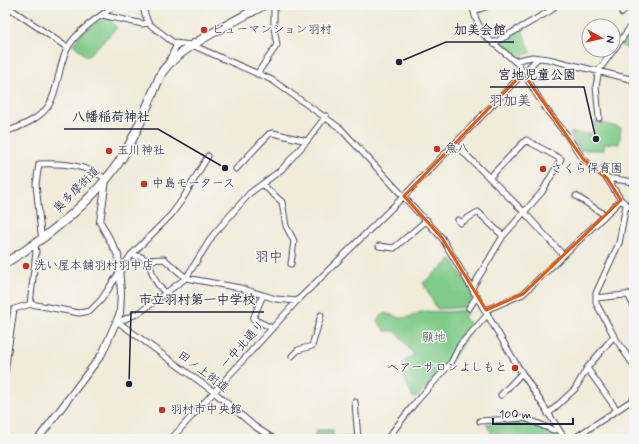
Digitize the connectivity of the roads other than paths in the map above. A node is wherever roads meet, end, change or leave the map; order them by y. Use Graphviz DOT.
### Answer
graph roads {
  1 [pos="5,5"];
  2 [pos="116,5"];
  3 [pos="142,5"];
  4 [pos="264,5"];
  5 [pos="274,5"];
  6 [pos="472,5"];
  7 [pos="491,5"];
  8 [pos="556,5"];
  9 [pos="628,5"];
  10 [pos="474,11"];
  11 [pos="622,13"];
  12 [pos="102,15"];
  13 [pos="634,22"];
  14 [pos="148,23"];
  15 [pos="494,43"];
  16 [pos="177,44"];
  17 [pos="192,46"];
  18 [pos="68,48"];
  19 [pos="538,58"];
  20 [pos="514,61"];
  21 [pos="168,63"];
  22 [pos="599,70"];
  23 [pos="523,73"];
  24 [pos="257,74"];
  25 [pos="634,80"];
  26 [pos="326,116"];
  27 [pos="598,118"];
  28 [pos="5,132"];
  29 [pos="307,142"];
  30 [pos="455,144"];
  31 [pos="208,156"];
  32 [pos="236,169"];
  33 [pos="489,178"];
  34 [pos="607,178"];
  35 [pos="106,179"];
  36 [pos="634,182"];
  37 [pos="262,184"];
  38 [pos="404,196"];
  39 [pos="576,196"];
  40 [pos="621,200"];
  41 [pos="626,205"];
  42 [pos="634,210"];
  43 [pos="524,212"];
  44 [pos="605,215"];
  45 [pos="427,220"];
  46 [pos="458,220"];
  47 [pos="503,236"];
  48 [pos="45,238"];
  49 [pos="35,245"];
  50 [pos="379,246"];
  51 [pos="131,255"];
  52 [pos="563,255"];
  53 [pos="148,260"];
  54 [pos="5,263"];
  55 [pos="291,264"];
  56 [pos="120,270"];
  57 [pos="186,278"];
  58 [pos="472,288"];
  59 [pos="166,293"];
  60 [pos="628,294"];
  61 [pos="634,294"];
  62 [pos="263,295"];
  63 [pos="477,296"];
  64 [pos="596,298"];
  65 [pos="297,301"];
  66 [pos="30,304"];
  67 [pos="634,306"];
  68 [pos="469,308"];
  69 [pos="487,312"];
  70 [pos="321,315"];
  71 [pos="118,322"];
  72 [pos="272,328"];
  73 [pos="614,336"];
  74 [pos="292,356"];
  75 [pos="634,366"];
  76 [pos="588,368"];
  77 [pos="5,372"];
  78 [pos="522,373"];
  79 [pos="214,392"];
  80 [pos="501,395"];
  81 [pos="634,399"];
  82 [pos="355,402"];
  83 [pos="617,410"];
  84 [pos="548,414"];
  85 [pos="480,421"];
  86 [pos="558,429"];
  87 [pos="38,439"];
  88 [pos="171,439"];
  89 [pos="274,439"];
  90 [pos="358,439"];
  91 [pos="387,439"];
  92 [pos="565,439"];
  93 [pos="573,439"];
  1 -- 18 [label="street"];
  2 -- 12 [label="street"];
  3 -- 14 [label="street"];
  4 -- 17 [label="main road, 奥多摩街道"];
  5 -- 24 [label="street"];
  6 -- 10 [label="street"];
  7 -- 10 [label="street"];
  8 -- 15 [label="street"];
  9 -- 11 [label="street"];
  10 -- 15 [label="street"];
  12 -- 14 [label="street"];
  12 -- 18 [label="street"];
  13 -- 22 [label="street"];
  14 -- 16 [label="street"];
  15 -- 20 [label="street"];
  16 -- 17 [label="street"];
  16 -- 21 [label="street"];
  17 -- 21 [label="main road, 奥多摩街道"];
  17 -- 24 [label="street"];
  18 -- 28 [label="street"];
  19 -- 20 [label="street"];
  19 -- 22 [label="street"];
  19 -- 23 [label="street"];
  20 -- 23 [label="street"];
  21 -- 35 [label="main road, 奥多摩街道"];
  22 -- 25 [label="street"];
  22 -- 27 [label="street"];
  23 -- 30 [label="street"];
  23 -- 34 [label="street"];
  24 -- 26 [label="street"];
  26 -- 29 [label="street"];
  26 -- 38 [label="street"];
  29 -- 32 [label="street"];
  29 -- 37 [label="street"];
  30 -- 33 [label="street"];
  30 -- 38 [label="street"];
  31 -- 51 [label="street"];
  33 -- 43 [label="street"];
  33 -- 43 [label="street"];
  34 -- 36 [label="street"];
  34 -- 40 [label="street"];
  35 -- 48 [label="main road, 奥多摩街道"];
  35 -- 48 [label="street"];
  35 -- 56 [label="street"];
  37 -- 55 [label="street"];
  37 -- 57 [label="street"];
  38 -- 45 [label="street"];
  38 -- 65 [label="street, 一中北通り"];
  39 -- 44 [label="street"];
  40 -- 41 [label="street"];
  40 -- 44 [label="street"];
  41 -- 42 [label="street"];
  41 -- 64 [label="street"];
  43 -- 47 [label="street"];
  43 -- 52 [label="street"];
  44 -- 52 [label="street"];
  45 -- 50 [label="street"];
  45 -- 58 [label="street"];
  46 -- 47 [label="street"];
  47 -- 58 [label="street"];
  48 -- 49 [label="main road, 奥多摩街道"];
  49 -- 54 [label="main road, 奥多摩街道"];
  49 -- 66 [label="street"];
  51 -- 53 [label="street"];
  51 -- 56 [label="street"];
  52 -- 69 [label="street"];
  53 -- 57 [label="street"];
  53 -- 59 [label="street"];
  56 -- 66 [label="street"];
  56 -- 71 [label="street"];
  57 -- 59 [label="street"];
  57 -- 62 [label="street"];
  58 -- 63 [label="street"];
  59 -- 71 [label="street"];
  60 -- 61 [label="street"];
  60 -- 64 [label="street"];
  60 -- 67 [label="street"];
  62 -- 65 [label="street"];
  62 -- 72 [label="street"];
  63 -- 68 [label="street"];
  63 -- 69 [label="street"];
  64 -- 73 [label="street"];
  65 -- 72 [label="street, 一中北通り"];
  66 -- 77 [label="street"];
  69 -- 78 [label="street"];
  69 -- 91 [label="street"];
  70 -- 74 [label="street"];
  71 -- 79 [label="street, 田ノ上街道"];
  71 -- 87 [label="street"];
  72 -- 79 [label="street, 一中北通り"];
  73 -- 75 [label="street"];
  73 -- 76 [label="street"];
  76 -- 83 [label="street"];
  76 -- 84 [label="street"];
  78 -- 80 [label="street"];
  78 -- 84 [label="street"];
  79 -- 88 [label="street, 一中北通り"];
  79 -- 89 [label="street, 田ノ上街道"];
  81 -- 83 [label="street"];
  82 -- 90 [label="street"];
  83 -- 93 [label="street"];
  84 -- 86 [label="street"];
  85 -- 86 [label="street"];
  86 -- 92 [label="street"];
}
